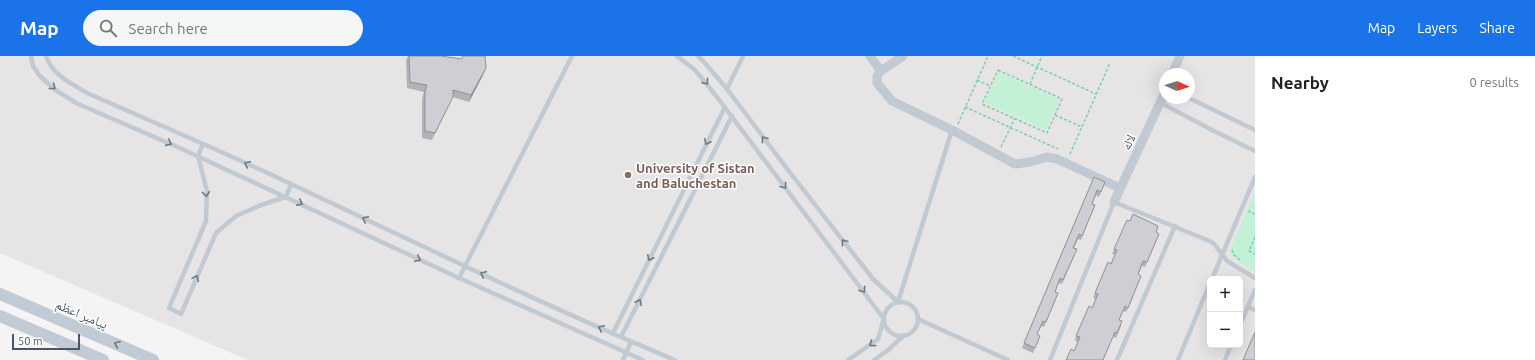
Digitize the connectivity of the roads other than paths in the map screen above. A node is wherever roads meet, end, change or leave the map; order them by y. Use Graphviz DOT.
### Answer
graph roads {
  1 [pos="31,56"];
  2 [pos="46,56"];
  3 [pos="572,56"];
  4 [pos="698,56"];
  5 [pos="743,56"];
  6 [pos="870,56"];
  7 [pos="903,56"];
  8 [pos="1180,56"];
  9 [pos="681,57"];
  10 [pos="1175,68"];
  11 [pos="881,71"];
  12 [pos="727,89"];
  13 [pos="1195,101"];
  14 [pos="1161,104"];
  15 [pos="1163,104"];
  16 [pos="725,107"];
  17 [pos="732,116"];
  18 [pos="1255,130"];
  19 [pos="953,131"];
  20 [pos="202,144"];
  21 [pos="1255,151"];
  22 [pos="198,156"];
  23 [pos="1255,177"];
  24 [pos="291,184"];
  25 [pos="1120,188"];
  26 [pos="286,197"];
  27 [pos="1114,202"];
  28 [pos="1175,226"];
  29 [pos="1222,255"];
  30 [pos="465,266"];
  31 [pos="1213,276"];
  32 [pos="459,278"];
  33 [pos="1255,278"];
  34 [pos="1207,290"];
  35 [pos="1255,290"];
  36 [pos="0,294"];
  37 [pos="898,302"];
  38 [pos="1248,307"];
  39 [pos="1255,310"];
  40 [pos="0,316"];
  41 [pos="1243,318"];
  42 [pos="884,319"];
  43 [pos="918,319"];
  44 [pos="613,333"];
  45 [pos="902,336"];
  46 [pos="621,337"];
  47 [pos="631,342"];
  48 [pos="1230,348"];
  49 [pos="626,352"];
  50 [pos="103,360"];
  51 [pos="151,360"];
  52 [pos="622,360"];
  53 [pos="643,360"];
  54 [pos="675,360"];
  55 [pos="848,360"];
  56 [pos="874,360"];
  57 [pos="1008,360"];
  58 [pos="1050,360"];
  59 [pos="1117,360"];
  60 [pos="1178,360"];
  61 [pos="1225,360"];
  1 -- 22 [label="lane, one-way"];
  2 -- 20 [label="lane"];
  3 -- 30 [label="lane"];
  4 -- 12 [label="lane"];
  5 -- 12 [label="lane"];
  6 -- 11 [label="street"];
  7 -- 11 [label="street"];
  8 -- 10 [label="street"];
  9 -- 16 [label="lane, one-way"];
  11 -- 19 [label="street"];
  37 -- 12 [label="lane, one-way"];
  13 -- 18 [label="lane"];
  14 -- 25 [label="street, لاله"];
  15 -- 21 [label="lane"];
  16 -- 17 [label="lane"];
  16 -- 44 [label="lane, one-way"];
  17 -- 42 [label="lane, one-way"];
  46 -- 17 [label="lane, one-way"];
  19 -- 25 [label="street"];
  19 -- 37 [label="lane"];
  20 -- 22 [label="lane"];
  24 -- 20 [label="lane, one-way"];
  22 -- 26 [label="lane"];
  22 -- 26 [label="lane, one-way"];
  23 -- 29 [label="lane"];
  24 -- 26 [label="lane"];
  30 -- 24 [label="lane, one-way"];
  25 -- 27 [label="street, لاله"];
  26 -- 32 [label="lane, one-way"];
  27 -- 28 [label="lane"];
  27 -- 58 [label="lane"];
  28 -- 29 [label="lane"];
  28 -- 59 [label="lane"];
  29 -- 31 [label="lane"];
  29 -- 33 [label="lane"];
  30 -- 32 [label="lane"];
  44 -- 30 [label="lane, one-way"];
  32 -- 49 [label="lane"];
  34 -- 60 [label="lane"];
  35 -- 38 [label="lane"];
  51 -- 36 [label="main road, پیامبر اعظم, one-way"];
  37 -- 42 [label="lane"];
  37 -- 43 [label="lane"];
  38 -- 39 [label="lane"];
  38 -- 41 [label="lane"];
  40 -- 50 [label="main road"];
  42 -- 45 [label="lane"];
  42 -- 55 [label="lane, one-way"];
  43 -- 45 [label="lane"];
  43 -- 57 [label="lane"];
  44 -- 46 [label="lane"];
  45 -- 56 [label="lane"];
  46 -- 47 [label="lane"];
  47 -- 49 [label="lane"];
  47 -- 54 [label="lane"];
  48 -- 61 [label="lane"];
  49 -- 52 [label="lane"];
  49 -- 53 [label="lane"];
}
